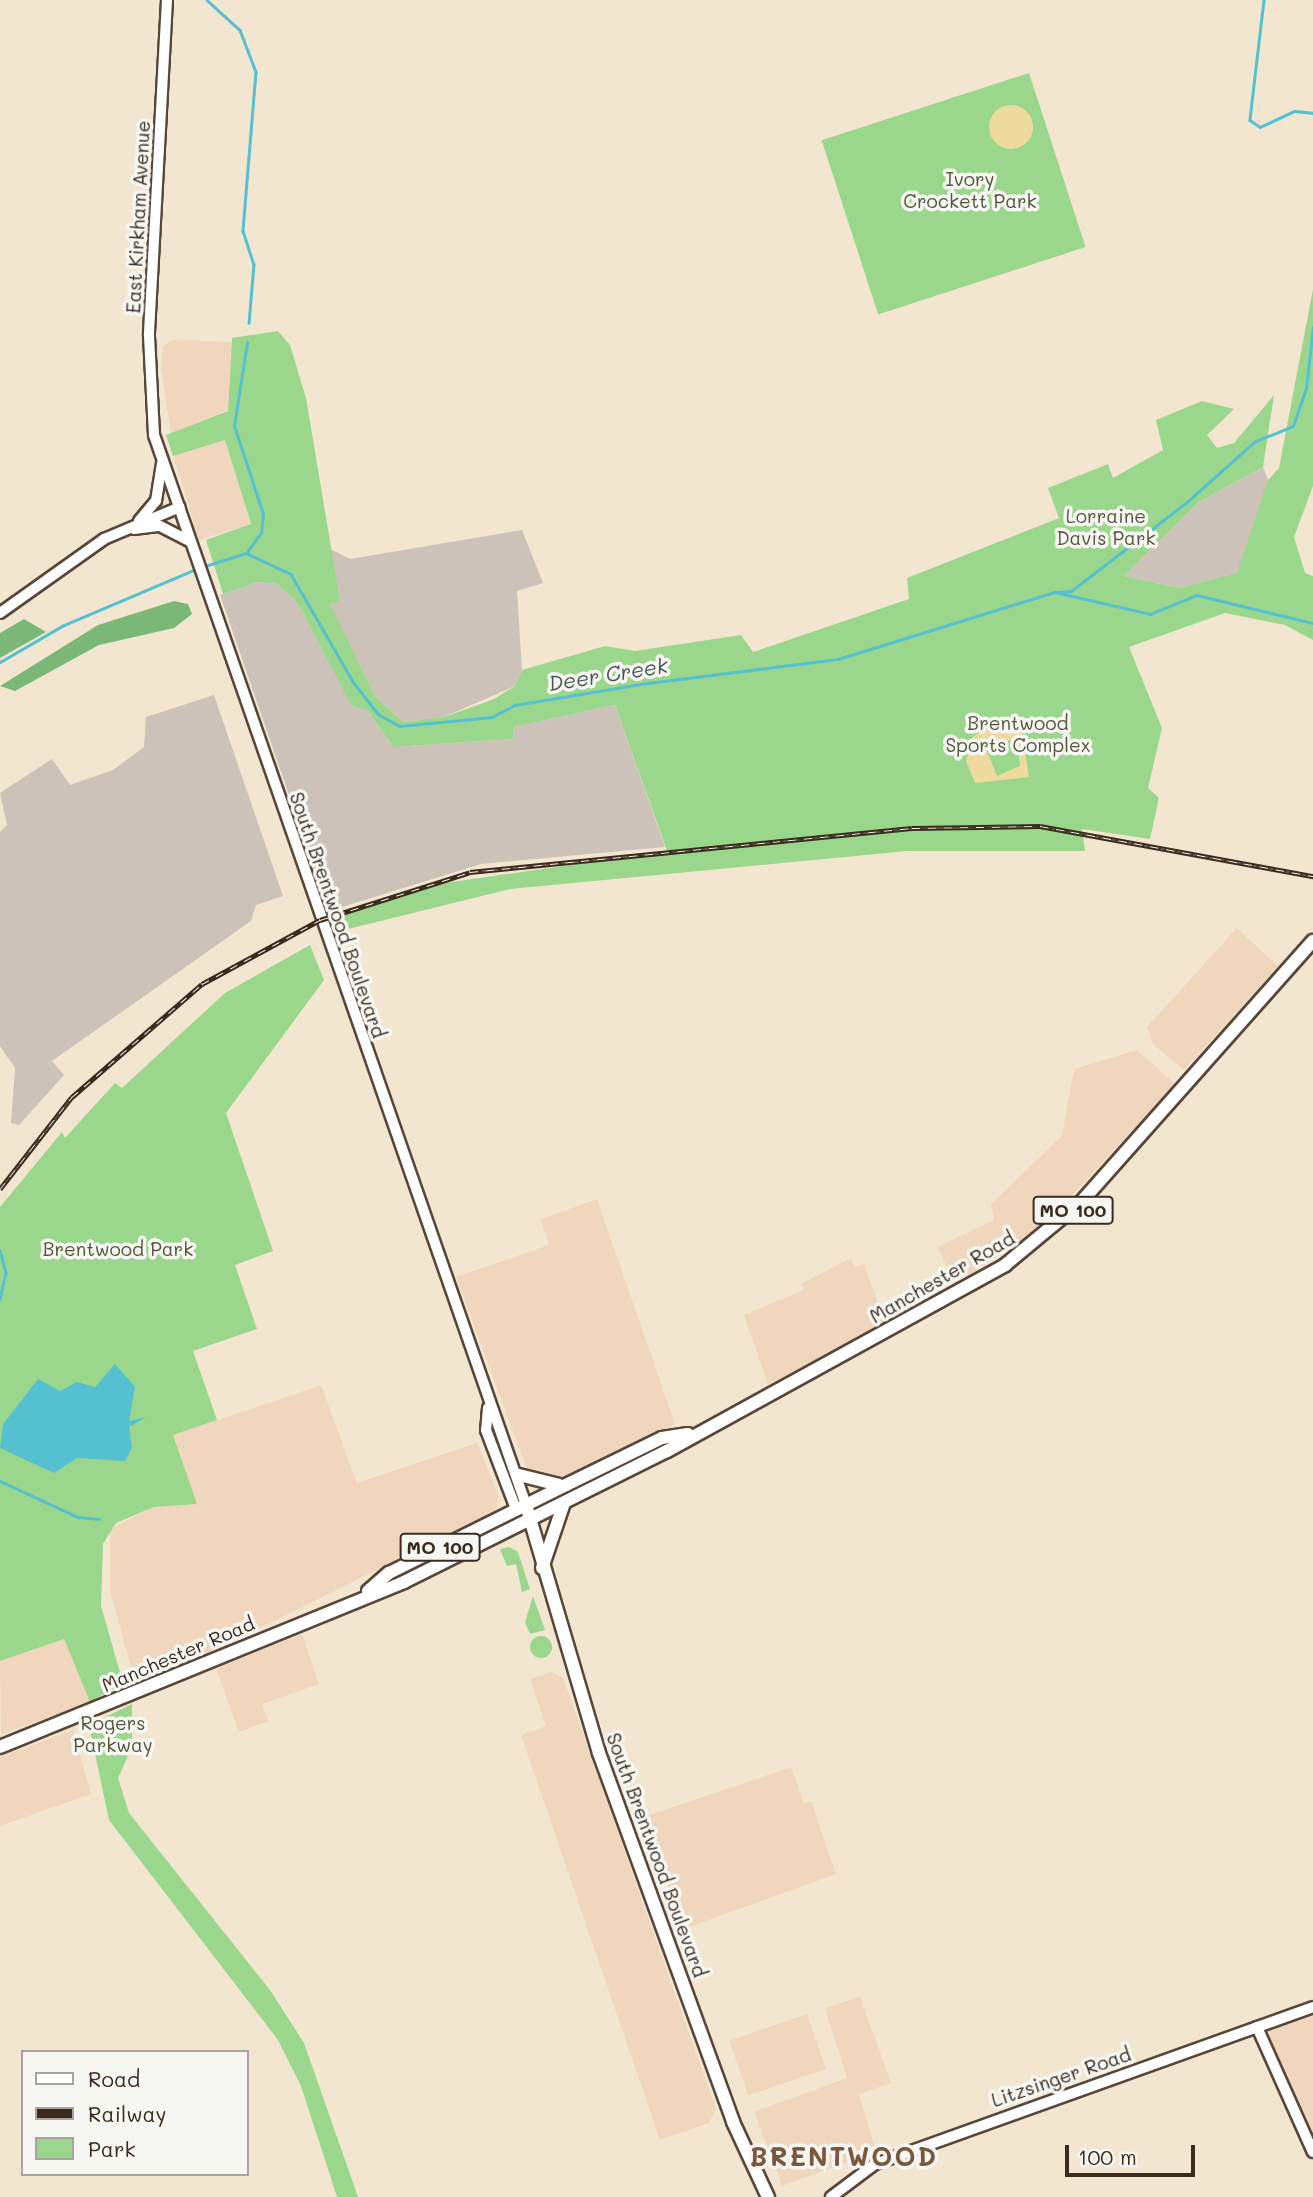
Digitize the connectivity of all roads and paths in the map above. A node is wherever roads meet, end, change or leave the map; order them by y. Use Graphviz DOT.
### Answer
graph roads {
  1 [pos="167,0"];
  2 [pos="154,435"];
  3 [pos="162,461"];
  4 [pos="180,508"];
  5 [pos="134,524"];
  6 [pos="104,539"];
  7 [pos="190,541"];
  8 [pos="0,614"];
  9 [pos="1313,941"];
  10 [pos="488,1408"];
  11 [pos="688,1434"];
  12 [pos="519,1475"];
  13 [pos="566,1485"];
  14 [pos="566,1501"];
  15 [pos="521,1507"];
  16 [pos="526,1521"];
  17 [pos="541,1572"];
  18 [pos="368,1591"];
  19 [pos="0,1747"];
  20 [pos="1313,2007"];
  21 [pos="1257,2027"];
  22 [pos="1313,2152"];
  23 [pos="769,2195"];
  24 [pos="831,2197"];
  1 -- 2 [label="main road, East Kirkham Avenue"];
  2 -- 3 [label="main road, South Brentwood Boulevard"];
  3 -- 4 [label="main road, South Brentwood Boulevard"];
  3 -- 5 [label="main road"];
  4 -- 5 [label="main road"];
  4 -- 7 [label="main road, South Brentwood Boulevard"];
  5 -- 6 [label="main road"];
  6 -- 7 [label="main road"];
  6 -- 8 [label="main road"];
  7 -- 10 [label="main road, South Brentwood Boulevard"];
  9 -- 11 [label="main road, Manchester Road / MO 100"];
  10 -- 12 [label="main road, South Brentwood Boulevard"];
  10 -- 15 [label="main road, South Brentwood Boulevard"];
  11 -- 13 [label="main road, Manchester Road / MO 100"];
  11 -- 14 [label="main road, Manchester Road / MO 100"];
  12 -- 13 [label="main road"];
  12 -- 15 [label="main road, South Brentwood Boulevard"];
  13 -- 15 [label="main road, Manchester Road / MO 100"];
  14 -- 16 [label="main road, Manchester Road / MO 100"];
  14 -- 17 [label="main road"];
  15 -- 16 [label="main road, South Brentwood Boulevard"];
  15 -- 18 [label="main road, Manchester Road / MO 100"];
  16 -- 17 [label="main road, South Brentwood Boulevard"];
  16 -- 18 [label="main road, Manchester Road / MO 100"];
  17 -- 23 [label="main road, South Brentwood Boulevard"];
  18 -- 19 [label="main road, Manchester Road / MO 100"];
  20 -- 21 [label="main road, Litzsinger Road"];
  21 -- 22 [label="main road"];
  21 -- 24 [label="main road, Litzsinger Road"];
}
